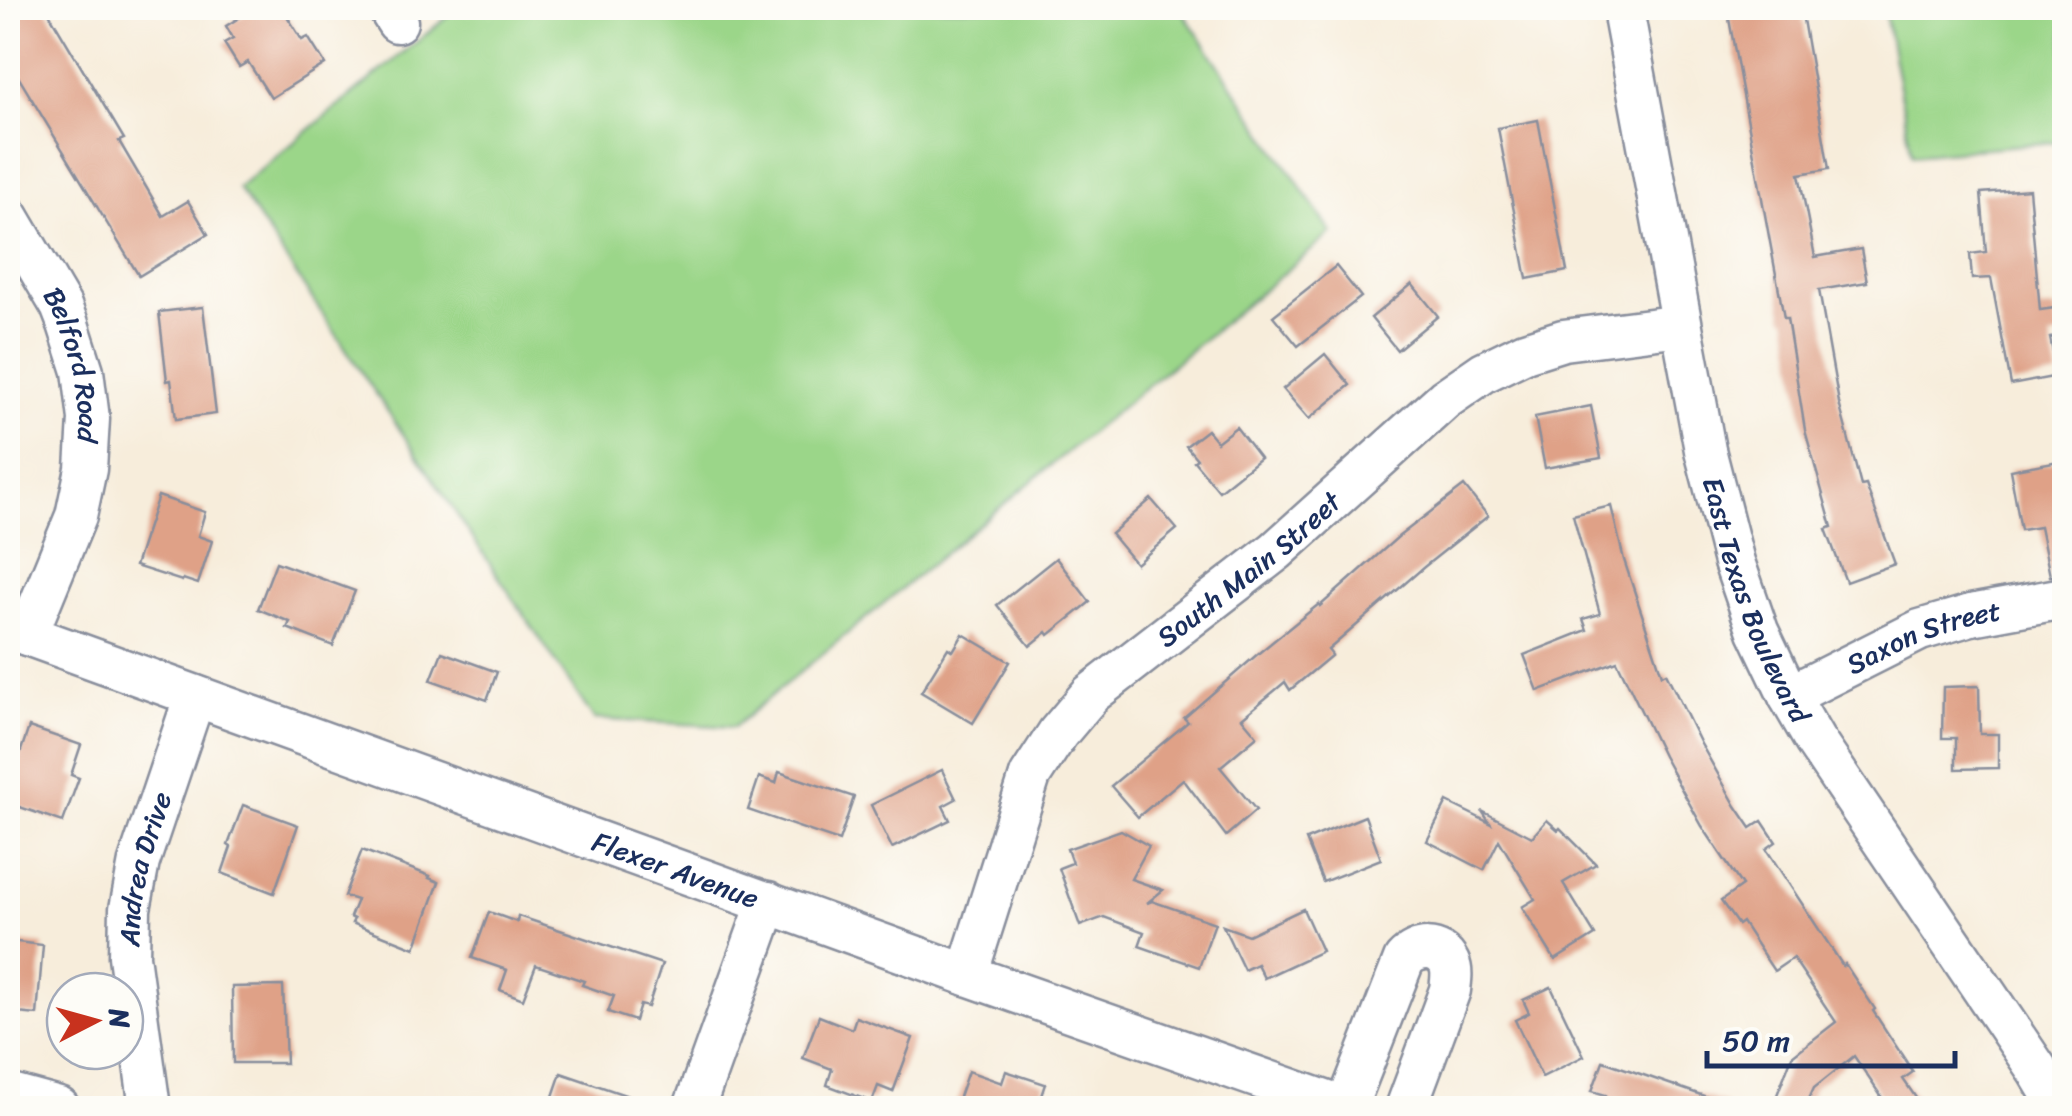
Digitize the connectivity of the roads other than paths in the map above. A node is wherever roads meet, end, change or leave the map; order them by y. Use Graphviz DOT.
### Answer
graph roads {
  1 [pos="1625,21"];
  2 [pos="8,216"];
  3 [pos="1681,325"];
  4 [pos="2064,598"];
  5 [pos="17,631"];
  6 [pos="194,696"];
  7 [pos="1789,696"];
  8 [pos="768,902"];
  9 [pos="966,975"];
  10 [pos="8,1094"];
  11 [pos="60,1108"];
  12 [pos="150,1108"];
  13 [pos="694,1108"];
  14 [pos="1345,1108"];
  15 [pos="1406,1108"];
  16 [pos="2060,1108"];
  1 -- 3 [label="street, East Texas Boulevard"];
  2 -- 5 [label="street, Belford Road"];
  3 -- 7 [label="street, East Texas Boulevard"];
  3 -- 9 [label="street, South Main Street"];
  4 -- 7 [label="street, Saxon Street"];
  5 -- 6 [label="street, Flexer Avenue"];
  6 -- 8 [label="street, Flexer Avenue"];
  6 -- 12 [label="street, Andrea Drive"];
  7 -- 16 [label="street, East Texas Boulevard"];
  8 -- 9 [label="street, Flexer Avenue"];
  8 -- 13 [label="street"];
  9 -- 14 [label="street, Flexer Avenue"];
  10 -- 11 [label="street"];
  14 -- 15 [label="street"];
}
